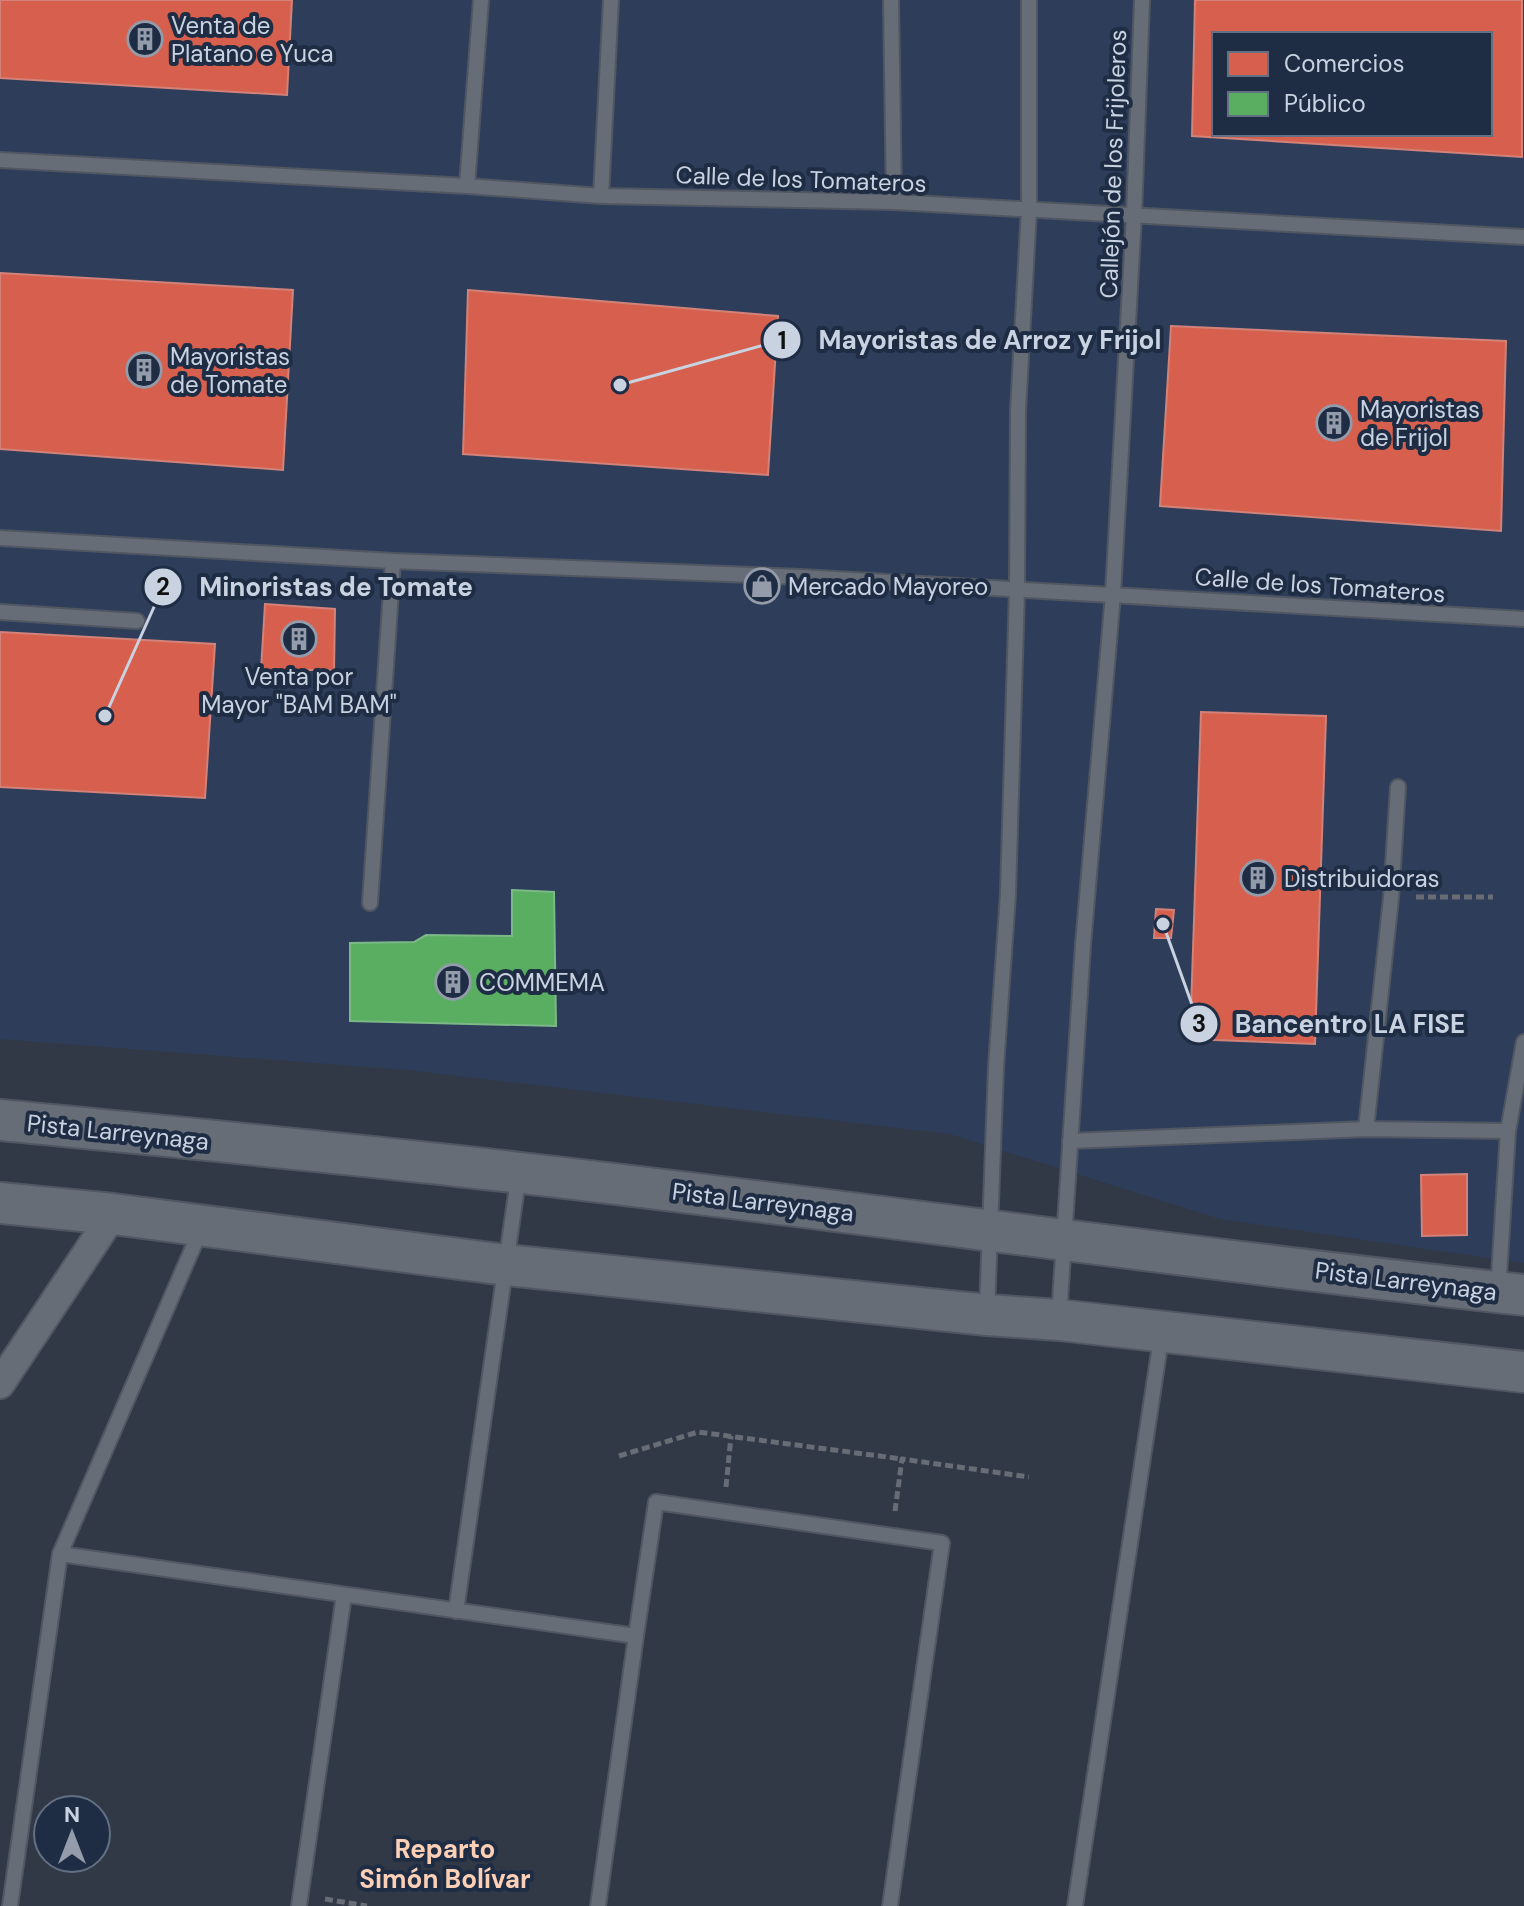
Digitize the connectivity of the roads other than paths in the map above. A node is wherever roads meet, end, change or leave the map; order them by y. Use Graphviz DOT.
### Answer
graph roads {
  1 [pos="481,0"];
  2 [pos="611,0"];
  3 [pos="891,0"];
  4 [pos="1029,0"];
  5 [pos="1142,0"];
  6 [pos="0,160"];
  7 [pos="467,186"];
  8 [pos="601,196"];
  9 [pos="894,202"];
  10 [pos="1029,209"];
  11 [pos="1134,215"];
  12 [pos="1524,237"];
  13 [pos="0,538"];
  14 [pos="393,561"];
  15 [pos="1017,590"];
  16 [pos="1113,594"];
  17 [pos="0,612"];
  18 [pos="1524,619"];
  19 [pos="137,621"];
  20 [pos="1398,787"];
  21 [pos="370,903"];
  22 [pos="1524,1042"];
  23 [pos="0,1120"];
  24 [pos="1366,1129"];
  25 [pos="1508,1131"];
  26 [pos="1070,1141"];
  27 [pos="519,1173"];
  28 [pos="0,1203"];
  29 [pos="113,1214"];
  30 [pos="203,1225"];
  31 [pos="991,1232"];
  32 [pos="1064,1240"];
  33 [pos="506,1265"];
  34 [pos="1511,1293"];
  35 [pos="987,1315"];
  36 [pos="1059,1320"];
  37 [pos="1162,1332"];
  38 [pos="1524,1372"];
  39 [pos="0,1384"];
  40 [pos="60,1554"];
  41 [pos="344,1595"];
  42 [pos="456,1611"];
  43 [pos="636,1636"];
  44 [pos="300,1901"];
  45 [pos="10,1906"];
  46 [pos="598,1906"];
  47 [pos="890,1906"];
  48 [pos="1075,1906"];
  1 -- 7 [label="lane"];
  2 -- 8 [label="lane"];
  3 -- 9 [label="lane"];
  4 -- 10 [label="lane"];
  5 -- 11 [label="lane, Callejón de los Frijoleros"];
  6 -- 7 [label="lane, Calle de los Tomateros"];
  7 -- 8 [label="lane, Calle de los Tomateros"];
  8 -- 9 [label="lane, Calle de los Tomateros"];
  9 -- 10 [label="lane, Calle de los Tomateros"];
  10 -- 11 [label="lane, Calle de los Tomateros"];
  10 -- 15 [label="lane"];
  11 -- 12 [label="lane, Calle de los Tomateros"];
  11 -- 16 [label="lane, Callejón de los Frijoleros"];
  13 -- 14 [label="lane, Calle de los Tomateros"];
  14 -- 15 [label="lane, Calle de los Tomateros"];
  14 -- 21 [label="lane"];
  15 -- 16 [label="lane, Calle de los Tomateros"];
  15 -- 31 [label="lane"];
  16 -- 18 [label="lane, Calle de los Tomateros"];
  16 -- 26 [label="lane, Callejón de los Frijoleros"];
  17 -- 19 [label="lane"];
  20 -- 24 [label="lane"];
  22 -- 25 [label="lane"];
  23 -- 27 [label="main road, Pista Larreynaga"];
  24 -- 25 [label="lane"];
  24 -- 26 [label="lane"];
  25 -- 34 [label="lane"];
  26 -- 32 [label="lane, Callejón de los Frijoleros"];
  27 -- 31 [label="main road, Pista Larreynaga"];
  27 -- 33 [label="lane"];
  28 -- 29 [label="main road"];
  29 -- 30 [label="main road"];
  29 -- 39 [label="street"];
  30 -- 33 [label="main road"];
  30 -- 40 [label="lane"];
  31 -- 32 [label="main road, Pista Larreynaga"];
  31 -- 35 [label="lane"];
  32 -- 34 [label="main road, Pista Larreynaga"];
  32 -- 36 [label="lane, Callejón de los Frijoleros"];
  33 -- 35 [label="main road"];
  33 -- 42 [label="lane"];
  35 -- 36 [label="main road"];
  36 -- 37 [label="main road"];
  37 -- 38 [label="main road"];
  37 -- 48 [label="lane"];
  40 -- 41 [label="lane"];
  40 -- 45 [label="lane"];
  41 -- 42 [label="lane"];
  41 -- 44 [label="lane"];
  42 -- 43 [label="lane"];
  43 -- 46 [label="lane"];
  43 -- 47 [label="lane"];
}
